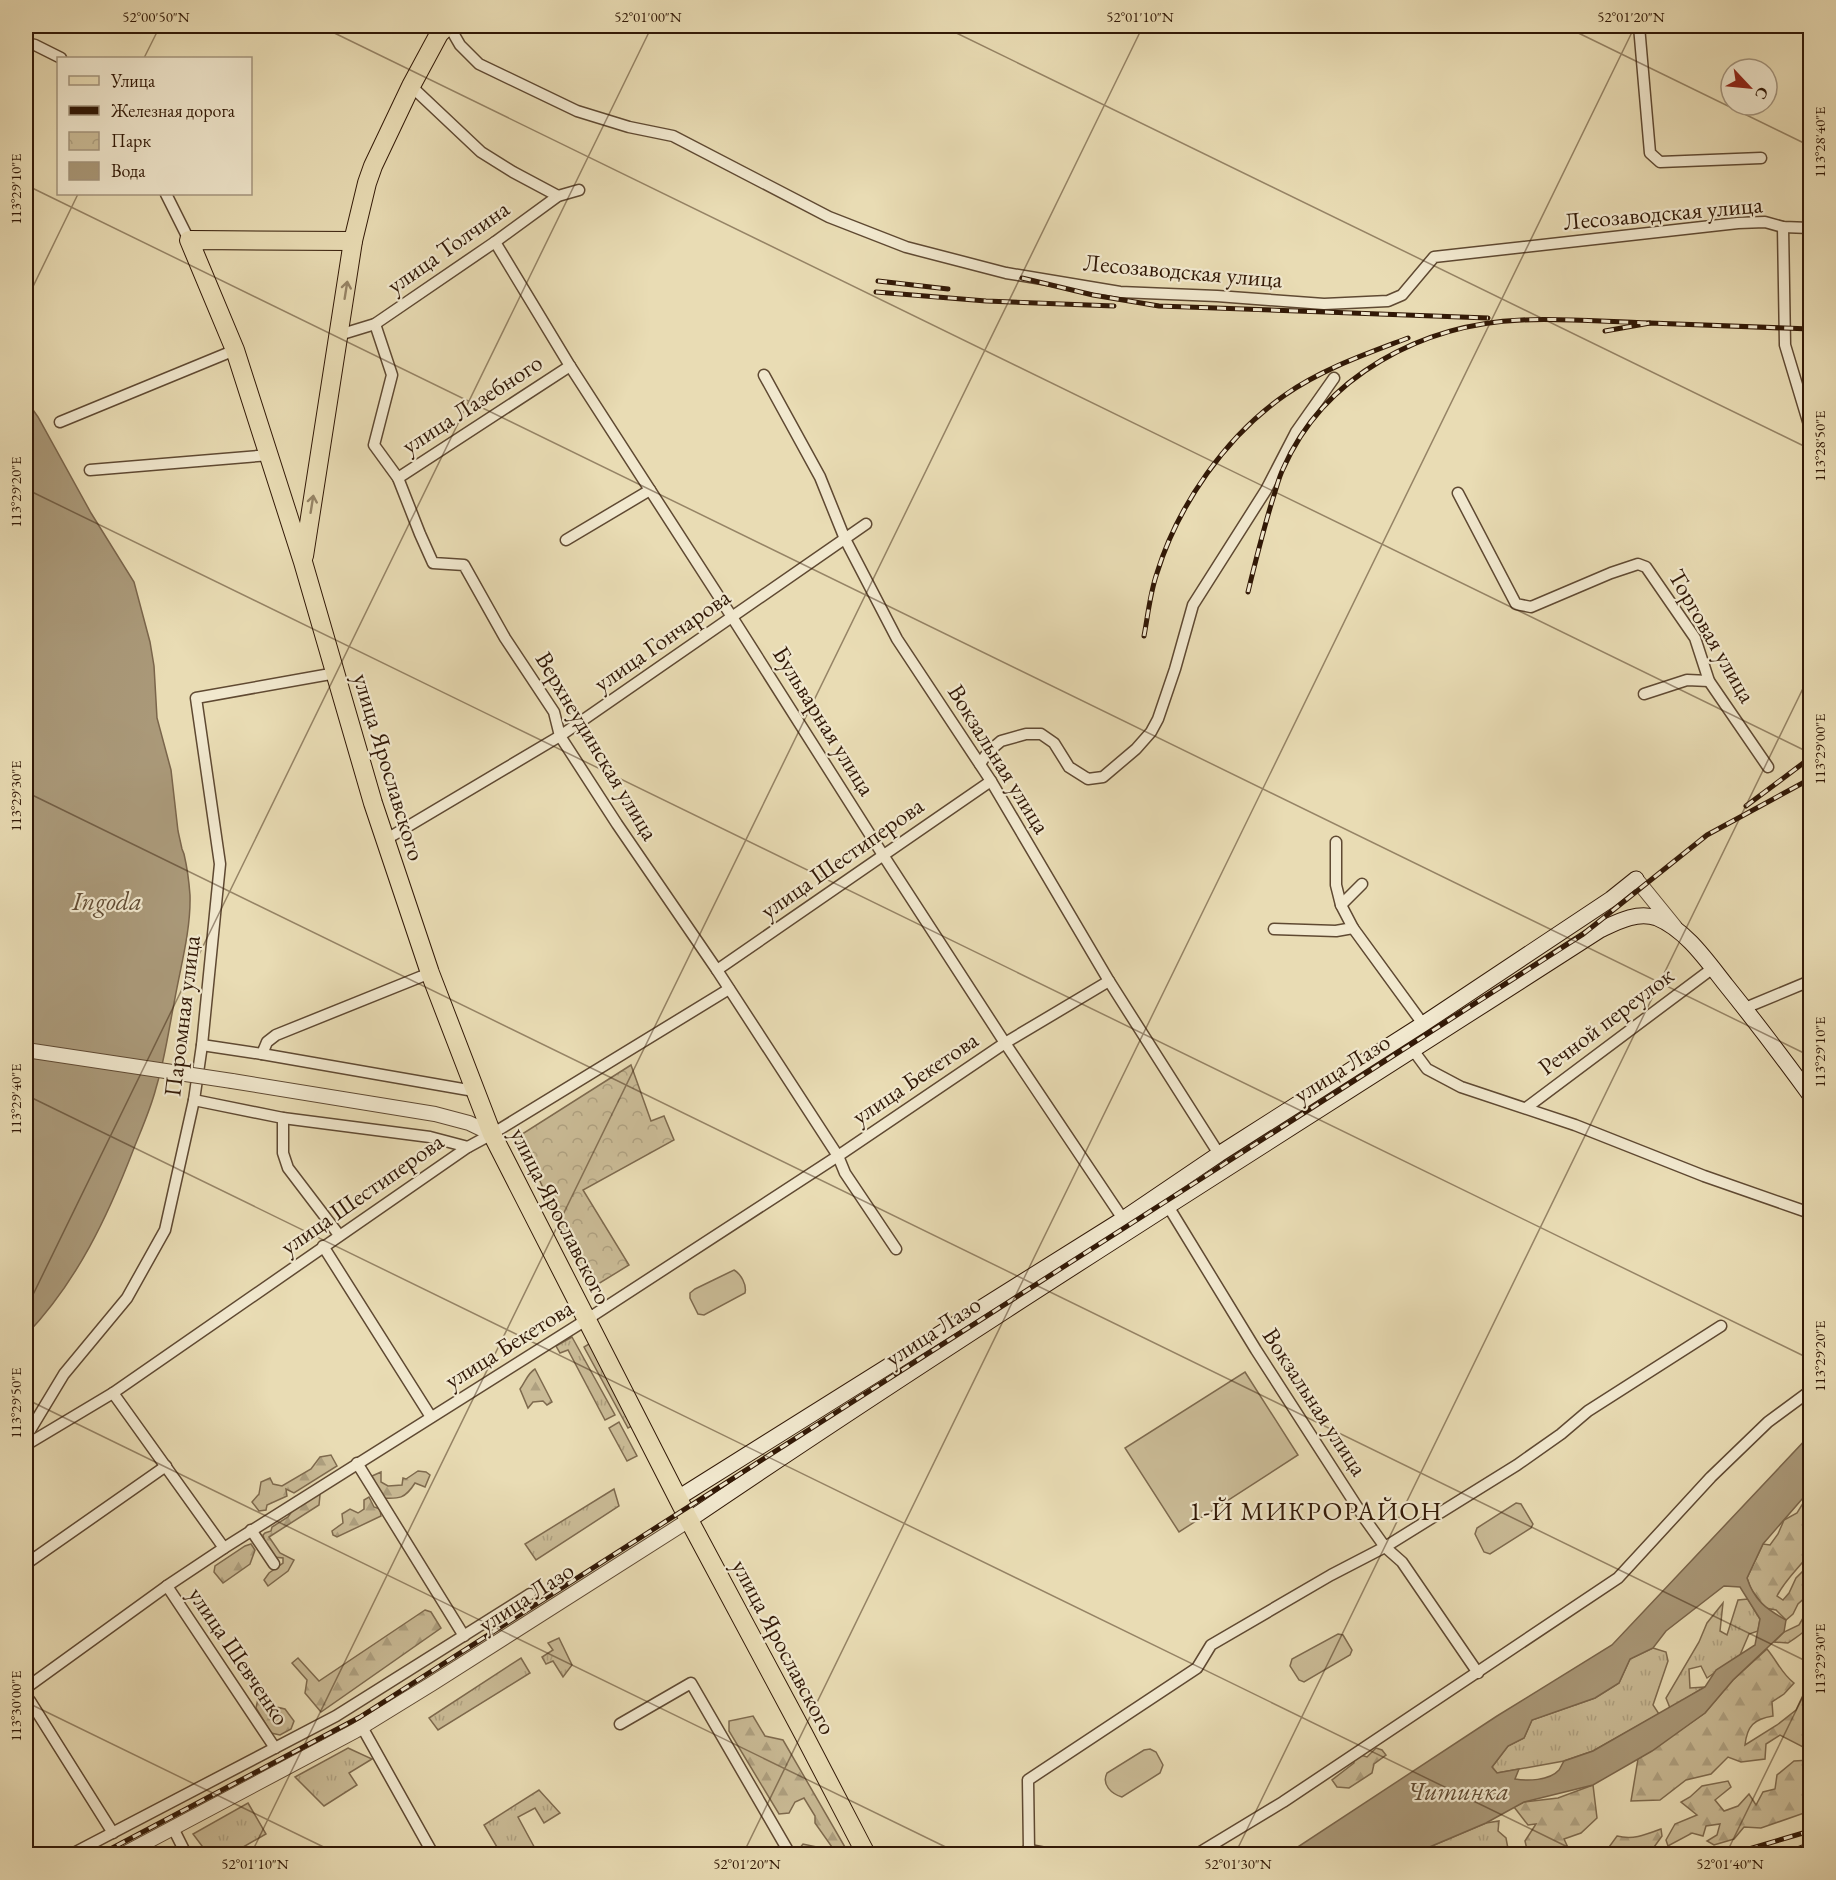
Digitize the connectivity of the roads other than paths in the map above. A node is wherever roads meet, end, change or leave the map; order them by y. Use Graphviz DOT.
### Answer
graph roads {
  1 [pos="448,26"];
  2 [pos="1639,26"];
  3 [pos="26,43"];
  4 [pos="59,57"];
  5 [pos="411,86"];
  6 [pos="1761,158"];
  7 [pos="579,190"];
  8 [pos="166,195"];
  9 [pos="558,195"];
  10 [pos="1783,227"];
  11 [pos="1810,228"];
  12 [pos="189,240"];
  13 [pos="353,242"];
  14 [pos="495,242"];
  15 [pos="375,324"];
  16 [pos="339,335"];
  17 [pos="235,350"];
  18 [pos="570,366"];
  19 [pos="764,375"];
  20 [pos="1334,378"];
  21 [pos="60,422"];
  22 [pos="1810,428"];
  23 [pos="270,456"];
  24 [pos="90,470"];
  25 [pos="398,478"];
  26 [pos="650,490"];
  27 [pos="1458,493"];
  28 [pos="866,524"];
  29 [pos="844,539"];
  30 [pos="567,540"];
  31 [pos="303,562"];
  32 [pos="732,616"];
  33 [pos="336,673"];
  34 [pos="1709,681"];
  35 [pos="1644,694"];
  36 [pos="560,736"];
  37 [pos="980,764"];
  38 [pos="1768,766"];
  39 [pos="991,781"];
  40 [pos="385,840"];
  41 [pos="1336,842"];
  42 [pos="884,855"];
  43 [pos="1636,879"];
  44 [pos="1362,884"];
  45 [pos="1341,905"];
  46 [pos="1353,927"];
  47 [pos="1274,929"];
  48 [pos="1680,933"];
  49 [pos="1713,968"];
  50 [pos="717,970"];
  51 [pos="430,973"];
  52 [pos="1109,981"];
  53 [pos="1810,981"];
  54 [pos="729,989"];
  55 [pos="1745,1008"];
  56 [pos="1423,1024"];
  57 [pos="1005,1043"];
  58 [pos="202,1045"];
  59 [pos="26,1050"];
  60 [pos="1413,1050"];
  61 [pos="262,1054"];
  62 [pos="474,1091"];
  63 [pos="1810,1095"];
  64 [pos="194,1100"];
  65 [pos="1526,1108"];
  66 [pos="283,1118"];
  67 [pos="492,1134"];
  68 [pos="468,1147"];
  69 [pos="1219,1154"];
  70 [pos="838,1156"];
  71 [pos="1168,1206"];
  72 [pos="1810,1213"];
  73 [pos="1123,1219"];
  74 [pos="339,1235"];
  75 [pos="323,1246"];
  76 [pos="896,1249"];
  77 [pos="586,1320"];
  78 [pos="1721,1326"];
  79 [pos="1810,1391"];
  80 [pos="113,1393"];
  81 [pos="431,1417"];
  82 [pos="26,1437"];
  83 [pos="26,1446"];
  84 [pos="357,1463"];
  85 [pos="166,1466"];
  86 [pos="678,1498"];
  87 [pos="689,1520"];
  88 [pos="251,1530"];
  89 [pos="1385,1547"];
  90 [pos="224,1548"];
  91 [pos="26,1564"];
  92 [pos="274,1564"];
  93 [pos="167,1586"];
  94 [pos="530,1594"];
  95 [pos="464,1636"];
  96 [pos="1478,1673"];
  97 [pos="26,1688"];
  98 [pos="26,1696"];
  99 [pos="620,1724"];
  100 [pos="362,1727"];
  101 [pos="275,1748"];
  102 [pos="172,1828"];
  103 [pos="113,1833"];
  104 [pos="1024,1852"];
  105 [pos="72,1854"];
  106 [pos="124,1854"];
  107 [pos="186,1854"];
  108 [pos="433,1854"];
  109 [pos="790,1854"];
  110 [pos="866,1854"];
  111 [pos="1051,1854"];
  112 [pos="1197,1854"];
  1 -- 5 [label="main road, улица Ярославского"];
  1 -- 10 [label="street, Лесозаводская улица"];
  2 -- 6 [label="street"];
  3 -- 4 [label="street"];
  5 -- 9 [label="street"];
  5 -- 13 [label="main road, улица Ярославского"];
  7 -- 9 [label="street, улица Толчина"];
  8 -- 12 [label="street"];
  9 -- 14 [label="street, улица Толчина"];
  10 -- 11 [label="street, Лесозаводская улица"];
  10 -- 22 [label="street"];
  12 -- 13 [label="main road"];
  12 -- 17 [label="main road, улица Ярославского"];
  16 -- 13 [label="main road, улица Ярославского, one-way"];
  14 -- 15 [label="street, улица Толчина"];
  14 -- 18 [label="street, Бульварная улица"];
  15 -- 16 [label="street, улица Толчина"];
  15 -- 25 [label="street, Верхнеудинская улица"];
  31 -- 16 [label="main road, улица Ярославского, one-way"];
  17 -- 21 [label="street"];
  17 -- 23 [label="main road, улица Ярославского"];
  18 -- 25 [label="street, улица Лазебного"];
  18 -- 26 [label="street, Бульварная улица"];
  19 -- 29 [label="street, Вокзальная улица"];
  20 -- 37 [label="street"];
  23 -- 24 [label="street"];
  23 -- 31 [label="main road, улица Ярославского"];
  25 -- 36 [label="street, Верхнеудинская улица"];
  26 -- 30 [label="street"];
  26 -- 32 [label="street, Бульварная улица"];
  27 -- 34 [label="street, Торговая улица"];
  28 -- 29 [label="street, улица Гончарова"];
  29 -- 32 [label="street, улица Гончарова"];
  29 -- 37 [label="street, Вокзальная улица"];
  31 -- 33 [label="main road, улица Ярославского"];
  32 -- 36 [label="street, улица Гончарова"];
  32 -- 42 [label="street, Бульварная улица"];
  33 -- 40 [label="main road, улица Ярославского"];
  33 -- 58 [label="street, Паромная улица"];
  34 -- 35 [label="street"];
  34 -- 38 [label="street, Торговая улица"];
  36 -- 40 [label="street, улица Гончарова"];
  36 -- 50 [label="street, Верхнеудинская улица"];
  37 -- 39 [label="street, Вокзальная улица"];
  39 -- 42 [label="street, улица Шестиперова"];
  39 -- 52 [label="street, Вокзальная улица"];
  40 -- 51 [label="main road, улица Ярославского"];
  41 -- 45 [label="street"];
  42 -- 50 [label="street, улица Шестиперова"];
  42 -- 57 [label="street, Бульварная улица"];
  43 -- 48 [label="street"];
  43 -- 56 [label="main road, улица Лазо"];
  44 -- 45 [label="street"];
  45 -- 46 [label="street"];
  46 -- 47 [label="street"];
  46 -- 56 [label="street"];
  48 -- 49 [label="main road, улица Лазо"];
  48 -- 60 [label="main road, улица Лазо"];
  49 -- 55 [label="main road, улица Лазо"];
  49 -- 65 [label="street, Речной переулок"];
  50 -- 54 [label="street, Верхнеудинская улица"];
  51 -- 61 [label="street"];
  51 -- 62 [label="main road, улица Ярославского"];
  52 -- 57 [label="street, улица Бекетова"];
  52 -- 69 [label="street, Вокзальная улица"];
  53 -- 55 [label="street"];
  54 -- 67 [label="street, улица Шестиперова"];
  54 -- 70 [label="street, Верхнеудинская улица"];
  55 -- 63 [label="main road, улица Лазо"];
  56 -- 69 [label="main road, улица Лазо"];
  57 -- 70 [label="street, улица Бекетова"];
  57 -- 73 [label="street, Бульварная улица"];
  58 -- 61 [label="street"];
  58 -- 64 [label="street, Паромная улица"];
  59 -- 67 [label="street, bridge"];
  60 -- 65 [label="street"];
  60 -- 71 [label="main road, улица Лазо"];
  61 -- 62 [label="street"];
  62 -- 67 [label="main road, улица Ярославского"];
  64 -- 66 [label="street"];
  64 -- 82 [label="street, Паромная улица"];
  65 -- 72 [label="street"];
  66 -- 68 [label="street"];
  66 -- 74 [label="street"];
  67 -- 68 [label="street, улица Шестиперова"];
  67 -- 77 [label="main road, улица Ярославского"];
  68 -- 74 [label="street, улица Шестиперова"];
  69 -- 73 [label="main road, улица Лазо"];
  70 -- 76 [label="street, Верхнеудинская улица"];
  70 -- 77 [label="street, улица Бекетова"];
  71 -- 87 [label="main road, улица Лазо"];
  71 -- 89 [label="street, Вокзальная улица"];
  73 -- 86 [label="main road, улица Лазо"];
  74 -- 75 [label="street, улица Шестиперова"];
  75 -- 80 [label="street, улица Шестиперова"];
  75 -- 81 [label="street"];
  77 -- 81 [label="street, улица Бекетова"];
  77 -- 86 [label="main road, улица Ярославского"];
  78 -- 89 [label="street"];
  79 -- 96 [label="street"];
  80 -- 83 [label="street, улица Шестиперова"];
  80 -- 85 [label="street"];
  81 -- 84 [label="street, улица Бекетова"];
  84 -- 88 [label="street, улица Бекетова"];
  84 -- 95 [label="street"];
  85 -- 90 [label="street"];
  85 -- 91 [label="street"];
  86 -- 87 [label="main road, улица Ярославского"];
  87 -- 100 [label="street, улица Лазо"];
  87 -- 110 [label="main road, улица Ярославского"];
  88 -- 90 [label="street, улица Бекетова"];
  88 -- 92 [label="street"];
  89 -- 96 [label="street, Вокзальная улица"];
  89 -- 104 [label="street"];
  90 -- 93 [label="street, улица Бекетова"];
  93 -- 97 [label="street, улица Бекетова"];
  93 -- 101 [label="street, улица Шевченко"];
  94 -- 95 [label="street"];
  95 -- 101 [label="street"];
  96 -- 112 [label="street"];
  98 -- 103 [label="street"];
  99 -- 109 [label="street"];
  100 -- 102 [label="street, улица Лазо"];
  100 -- 108 [label="street"];
  101 -- 103 [label="street"];
  102 -- 106 [label="street, улица Лазо"];
  102 -- 107 [label="street"];
  103 -- 105 [label="street"];
  104 -- 111 [label="street"];
}
